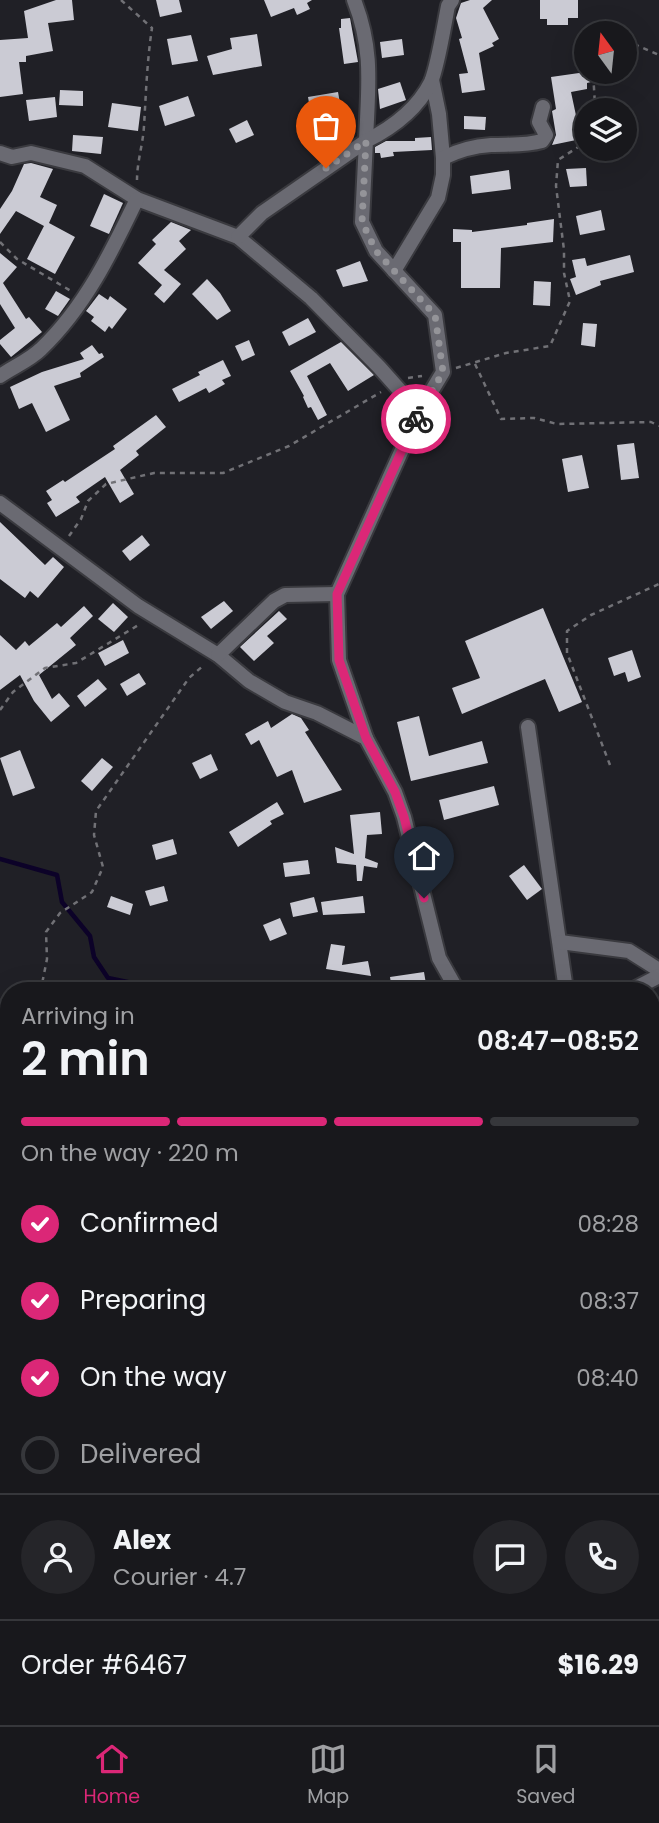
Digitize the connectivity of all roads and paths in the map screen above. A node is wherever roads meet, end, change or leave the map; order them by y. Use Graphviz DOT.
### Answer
graph roads {
  1 [pos="121,0"];
  2 [pos="354,0"];
  3 [pos="452,0"];
  4 [pos="637,45"];
  5 [pos="659,55"];
  6 [pos="432,80"];
  7 [pos="543,107"];
  8 [pos="366,141"];
  9 [pos="574,150"];
  10 [pos="0,153"];
  11 [pos="443,158"];
  12 [pos="138,199"];
  13 [pos="238,237"];
  14 [pos="0,242"];
  15 [pos="394,271"];
  16 [pos="83,298"];
  17 [pos="474,363"];
  18 [pos="443,372"];
  19 [pos="0,376"];
  20 [pos="393,384"];
  21 [pos="419,412"];
  22 [pos="659,426"];
  23 [pos="0,503"];
  24 [pos="61,548"];
  25 [pos="659,584"];
  26 [pos="337,594"];
  27 [pos="156,617"];
  28 [pos="217,654"];
  29 [pos="0,710"];
  30 [pos="528,727"];
  31 [pos="366,738"];
  32 [pos="610,765"];
  33 [pos="559,942"];
  34 [pos="659,970"];
  35 [pos="42,982"];
  36 [pos="452,982"];
  37 [pos="565,982"];
  1 -- 12 [label="path"];
  2 -- 8 [label="street"];
  3 -- 6 [label="street"];
  4 -- 5 [label="path"];
  6 -- 8 [label="street"];
  6 -- 11 [label="street"];
  7 -- 11 [label="street"];
  8 -- 13 [label="street"];
  8 -- 15 [label="street"];
  9 -- 17 [label="path"];
  10 -- 12 [label="street"];
  11 -- 15 [label="street"];
  12 -- 13 [label="street"];
  12 -- 16 [label="street"];
  13 -- 20 [label="street"];
  14 -- 16 [label="path"];
  15 -- 18 [label="street"];
  16 -- 19 [label="street"];
  17 -- 18 [label="path"];
  17 -- 22 [label="path"];
  18 -- 20 [label="path"];
  18 -- 21 [label="street"];
  20 -- 21 [label="street"];
  20 -- 24 [label="path"];
  21 -- 26 [label="street"];
  23 -- 24 [label="street"];
  24 -- 27 [label="street"];
  25 -- 32 [label="path"];
  26 -- 28 [label="street"];
  26 -- 31 [label="street"];
  27 -- 28 [label="street"];
  27 -- 29 [label="path"];
  28 -- 31 [label="street"];
  28 -- 35 [label="path"];
  30 -- 33 [label="street"];
  31 -- 36 [label="street"];
  33 -- 34 [label="street"];
  33 -- 37 [label="street"];
}
